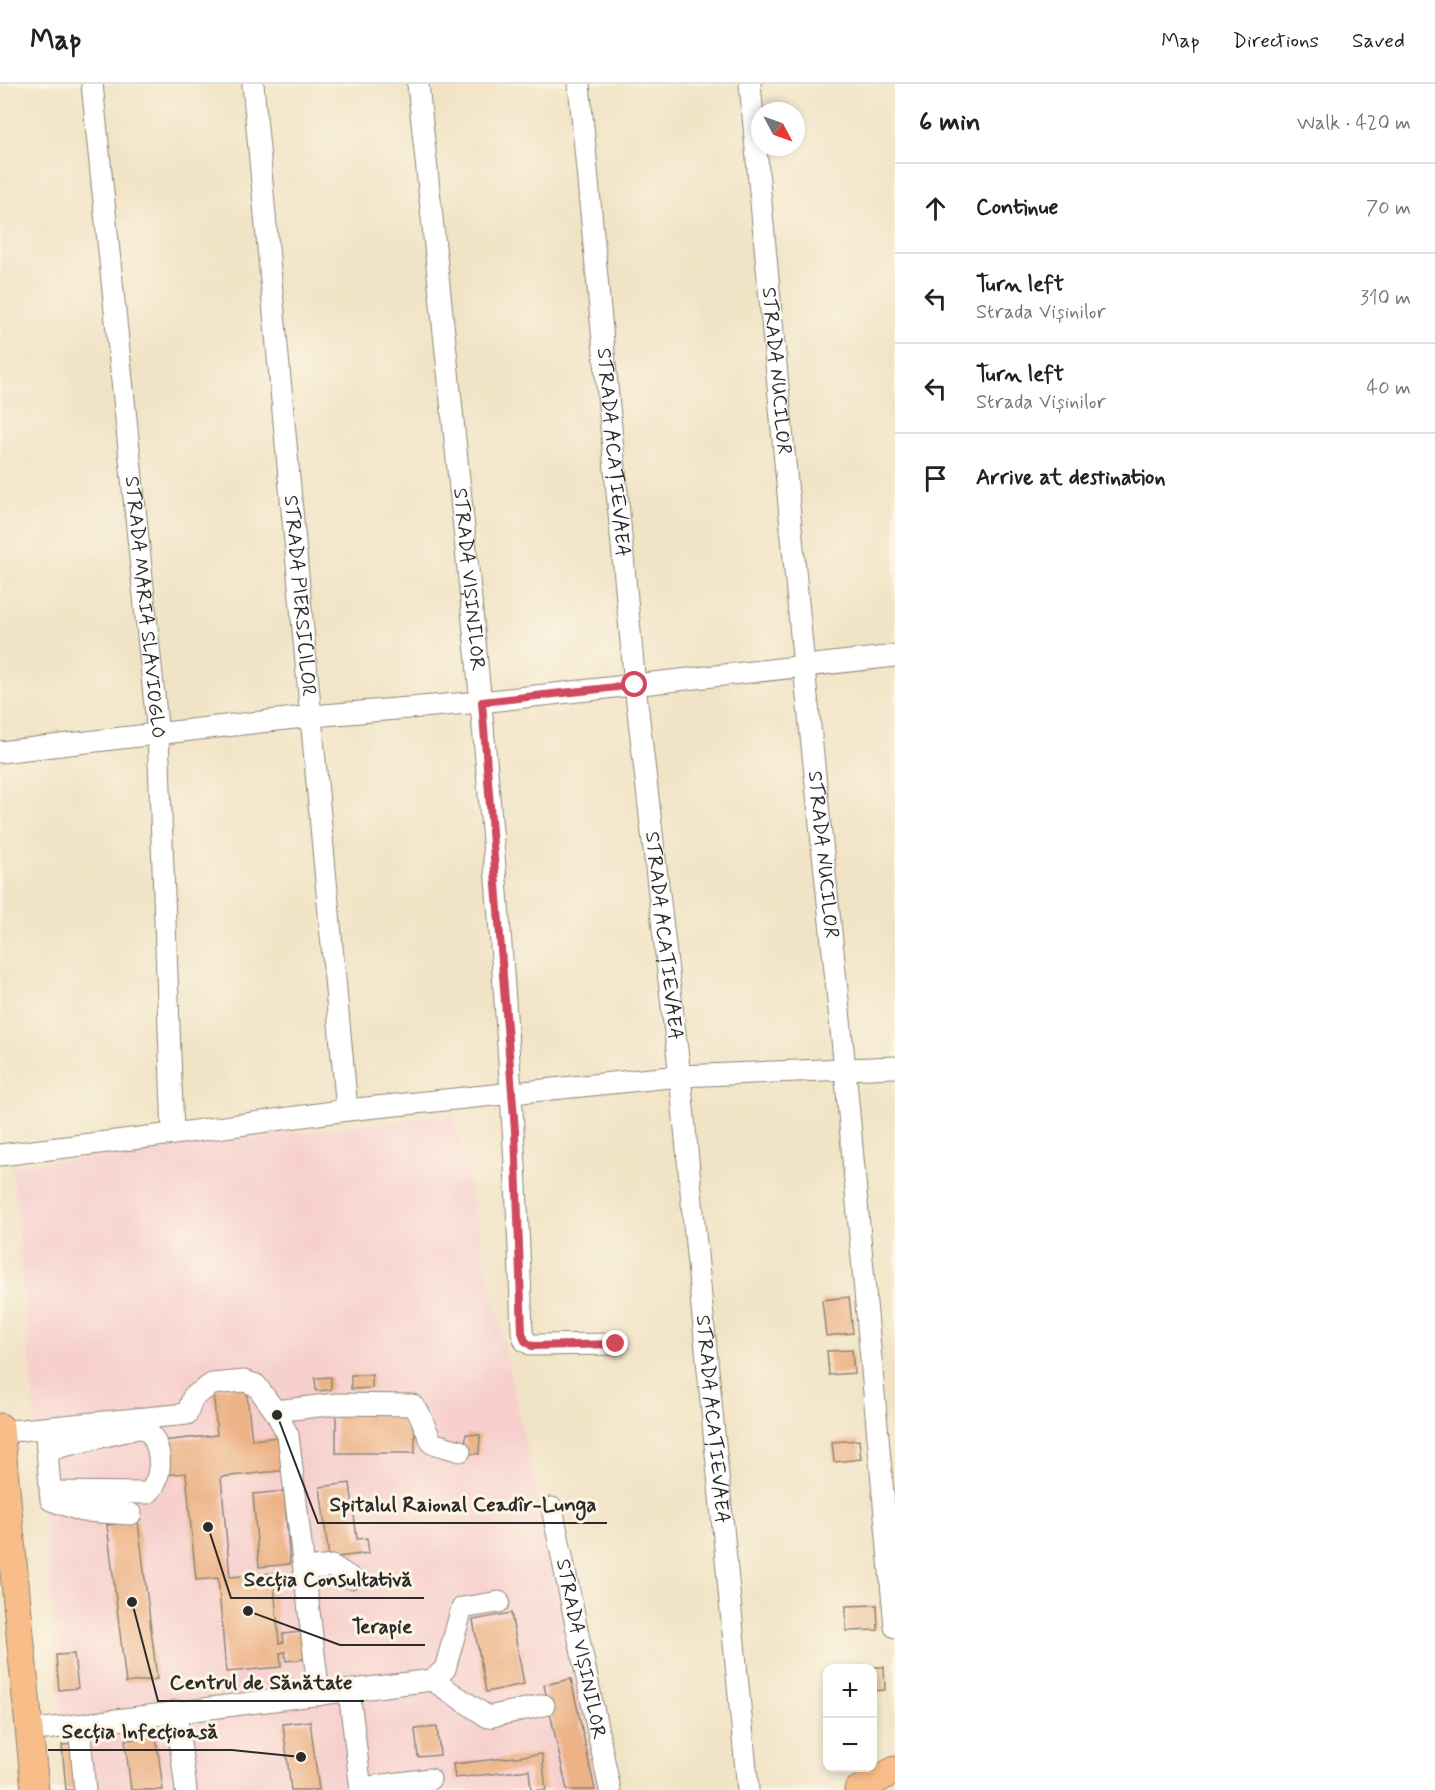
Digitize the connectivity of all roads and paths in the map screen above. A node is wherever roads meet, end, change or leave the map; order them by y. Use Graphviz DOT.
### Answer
graph roads {
  1 [pos="92,84"];
  2 [pos="253,84"];
  3 [pos="418,84"];
  4 [pos="579,84"];
  5 [pos="750,84"];
  6 [pos="895,656"];
  7 [pos="804,667"];
  8 [pos="635,685"];
  9 [pos="482,702"];
  10 [pos="312,716"];
  11 [pos="158,735"];
  12 [pos="0,752"];
  13 [pos="895,1067"];
  14 [pos="845,1069"];
  15 [pos="680,1076"];
  16 [pos="512,1094"];
  17 [pos="347,1110"];
  18 [pos="173,1134"];
  19 [pos="0,1155"];
  20 [pos="616,1344"];
  21 [pos="275,1411"];
  22 [pos="0,1427"];
  23 [pos="45,1428"];
  24 [pos="1,1432"];
  25 [pos="47,1450"];
  26 [pos="460,1451"];
  27 [pos="50,1492"];
  28 [pos="552,1508"];
  29 [pos="4,1514"];
  30 [pos="131,1514"];
  31 [pos="306,1569"];
  32 [pos="351,1578"];
  33 [pos="499,1602"];
  34 [pos="895,1627"];
  35 [pos="432,1680"];
  36 [pos="349,1691"];
  37 [pos="319,1695"];
  38 [pos="544,1705"];
  39 [pos="176,1711"];
  40 [pos="79,1725"];
  41 [pos="29,1731"];
  42 [pos="895,1770"];
  43 [pos="430,1779"];
  44 [pos="361,1789"];
  45 [pos="35,1790"];
  46 [pos="85,1790"];
  47 [pos="186,1790"];
  48 [pos="610,1790"];
  49 [pos="748,1790"];
  50 [pos="858,1790"];
  1 -- 11 [label="street, STRADA MARIA SLAVIOGLO"];
  2 -- 10 [label="street, STRADA PIERSICILOR"];
  3 -- 9 [label="street, STRADA VIȘINILOR"];
  4 -- 8 [label="street, STRADA ACAȚIEVAEA"];
  5 -- 7 [label="street, STRADA NUCILOR"];
  6 -- 7 [label="street"];
  7 -- 8 [label="street"];
  7 -- 14 [label="street, STRADA NUCILOR"];
  8 -- 9 [label="street"];
  8 -- 15 [label="street, STRADA ACAȚIEVAEA"];
  9 -- 10 [label="street"];
  9 -- 16 [label="street, STRADA VIȘINILOR"];
  10 -- 11 [label="street"];
  10 -- 17 [label="street, STRADA PIERSICILOR"];
  11 -- 12 [label="street"];
  11 -- 18 [label="street, STRADA MARIA SLAVIOGLO"];
  13 -- 14 [label="street"];
  14 -- 15 [label="street"];
  14 -- 34 [label="street, STRADA NUCILOR"];
  15 -- 16 [label="street"];
  15 -- 49 [label="street, STRADA ACAȚIEVAEA"];
  16 -- 17 [label="street"];
  16 -- 20 [label="street, STRADA VIȘINILOR"];
  17 -- 18 [label="street"];
  18 -- 19 [label="street"];
  21 -- 23 [label="street"];
  21 -- 26 [label="street"];
  21 -- 31 [label="street"];
  22 -- 24 [label="main road"];
  23 -- 24 [label="street"];
  23 -- 25 [label="street"];
  24 -- 29 [label="main road"];
  25 -- 27 [label="street"];
  25 -- 27 [label="street"];
  27 -- 30 [label="street"];
  28 -- 48 [label="street, STRADA VIȘINILOR"];
  29 -- 41 [label="main road"];
  31 -- 32 [label="street"];
  31 -- 37 [label="street"];
  33 -- 35 [label="street"];
  35 -- 36 [label="street"];
  35 -- 38 [label="street"];
  36 -- 37 [label="street"];
  36 -- 44 [label="street"];
  37 -- 39 [label="street"];
  39 -- 40 [label="street"];
  39 -- 47 [label="street"];
  40 -- 41 [label="street"];
  40 -- 46 [label="street"];
  41 -- 45 [label="main road"];
  42 -- 50 [label="main road"];
  43 -- 44 [label="street"];
}
